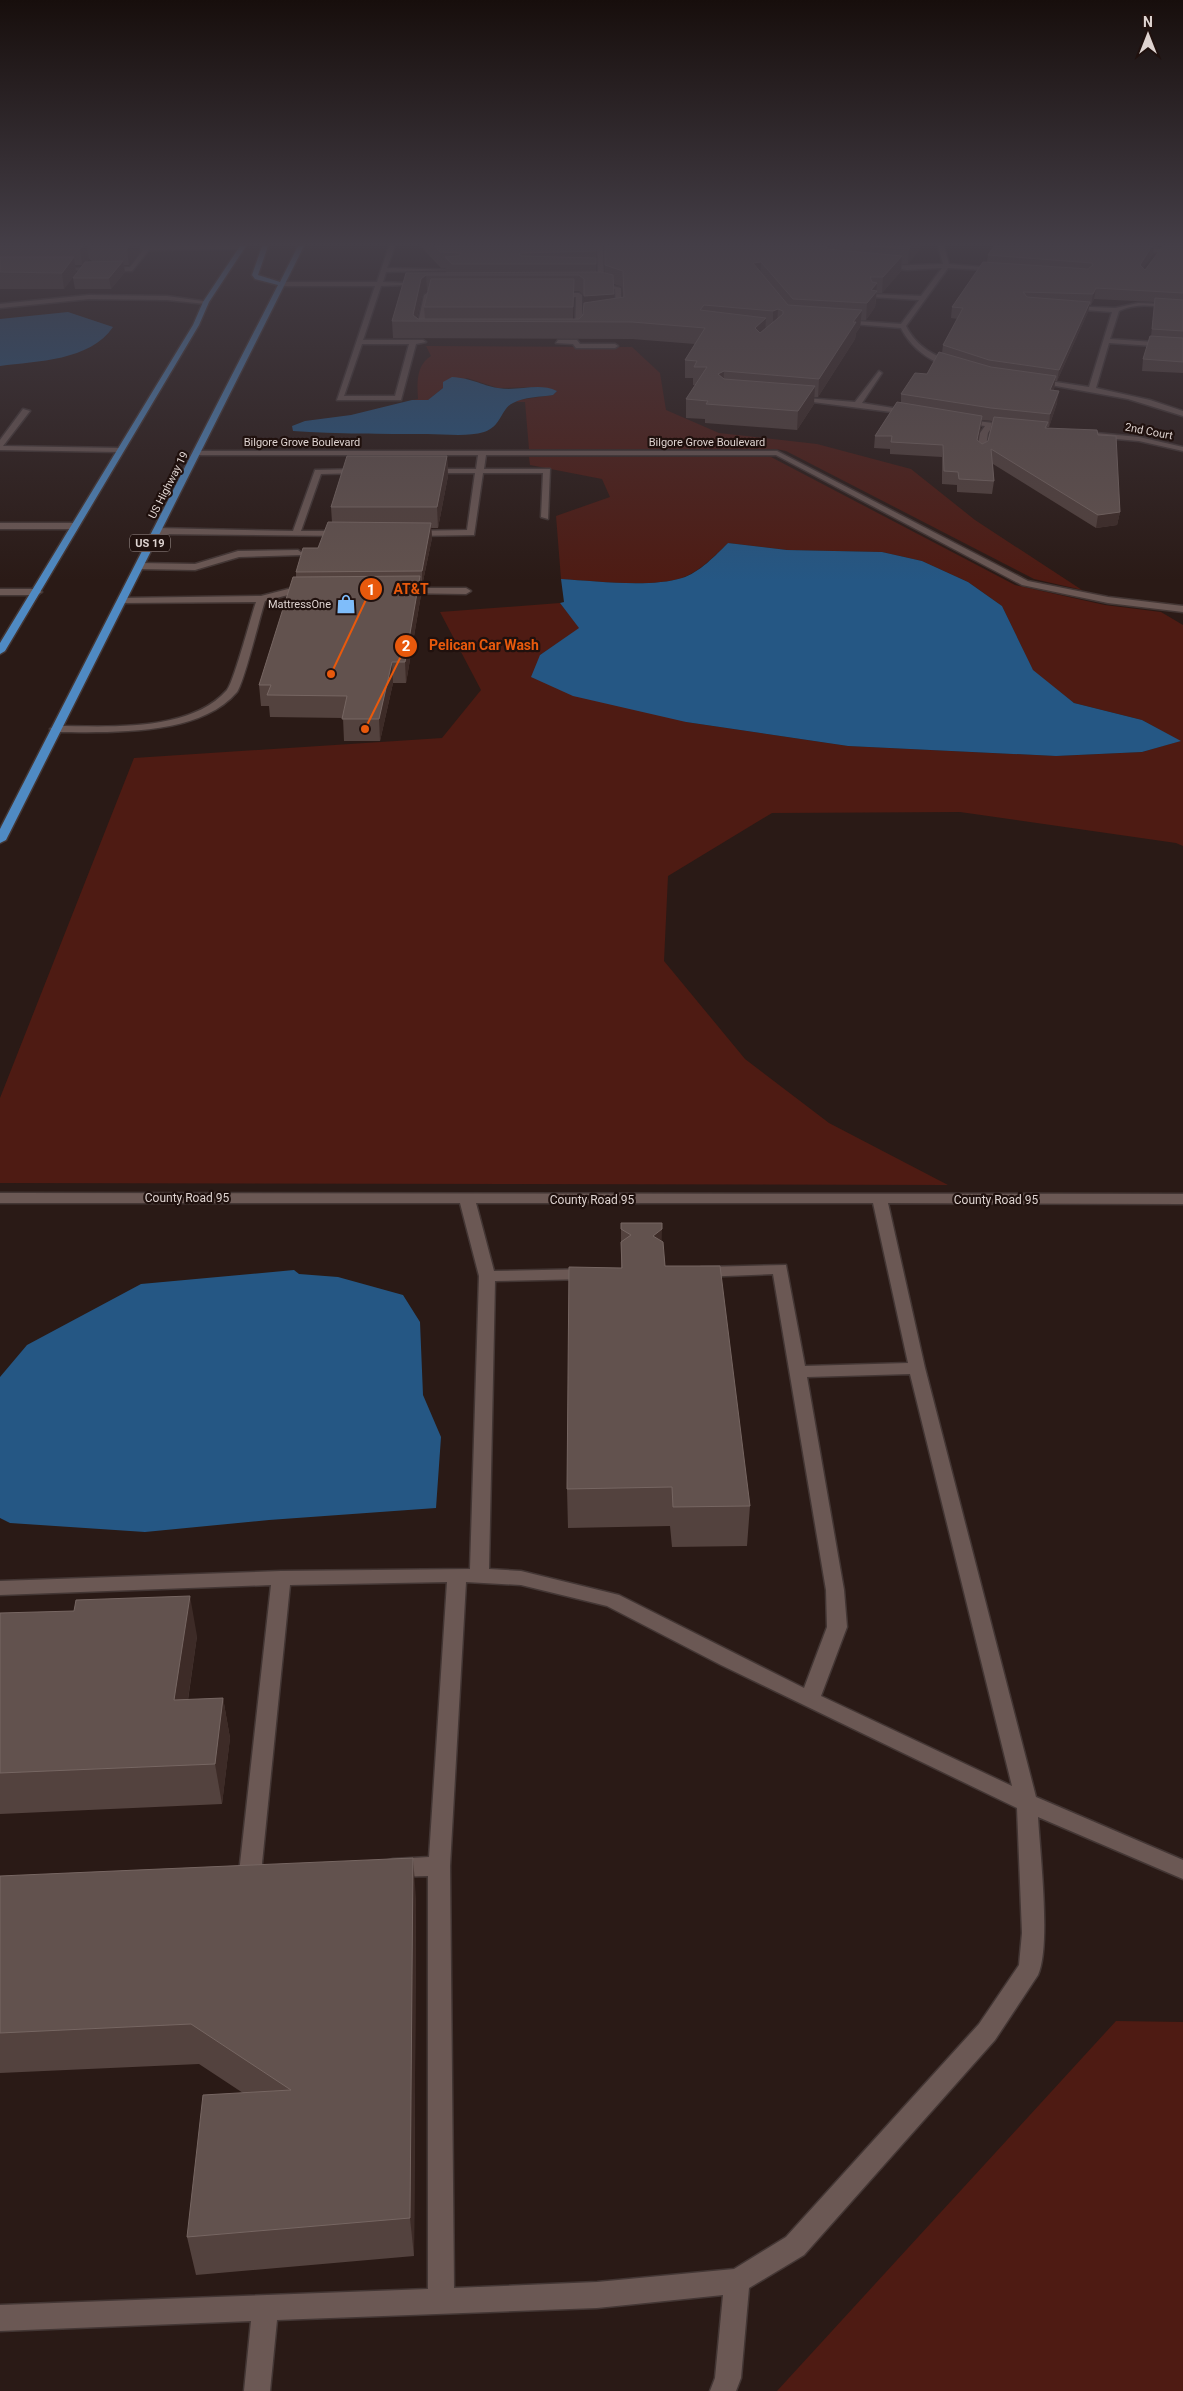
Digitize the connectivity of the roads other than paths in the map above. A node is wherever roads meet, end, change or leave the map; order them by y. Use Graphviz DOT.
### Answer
graph roads {
  1 [pos="176,358"];
  2 [pos="245,358"];
  3 [pos="354,358"];
  4 [pos="409,358"];
  5 [pos="937,358"];
  6 [pos="1102,358"];
  7 [pos="964,368"];
  8 [pos="879,373"];
  9 [pos="1029,380"];
  10 [pos="1092,389"];
  11 [pos="781,398"];
  12 [pos="1174,404"];
  13 [pos="857,405"];
  14 [pos="1164,406"];
  15 [pos="26,411"];
  16 [pos="1183,414"];
  17 [pos="923,415"];
  18 [pos="952,419"];
  19 [pos="989,425"];
  20 [pos="1017,428"];
  21 [pos="1083,434"];
  22 [pos="0,446"];
  23 [pos="1183,449"];
  24 [pos="120,450"];
  25 [pos="482,453"];
  26 [pos="981,453"];
  27 [pos="196,454"];
  28 [pos="480,470"];
  29 [pos="366,471"];
  30 [pos="413,471"];
  31 [pos="545,517"];
  32 [pos="0,526"];
  33 [pos="74,526"];
  34 [pos="156,532"];
  35 [pos="297,532"];
  36 [pos="405,533"];
  37 [pos="358,534"];
  38 [pos="298,553"];
  39 [pos="139,566"];
  40 [pos="466,591"];
  41 [pos="0,592"];
  42 [pos="37,592"];
  43 [pos="318,592"];
  44 [pos="387,592"];
  45 [pos="261,599"];
  46 [pos="122,600"];
  47 [pos="1183,609"];
  48 [pos="0,651"];
  49 [pos="55,729"];
  50 [pos="0,840"];
  51 [pos="0,1198"];
  52 [pos="467,1199"];
  53 [pos="1183,1199"];
  54 [pos="880,1200"];
  55 [pos="681,1272"];
  56 [pos="602,1274"];
  57 [pos="487,1276"];
  58 [pos="918,1368"];
  59 [pos="798,1372"];
  60 [pos="457,1575"];
  61 [pos="479,1576"];
  62 [pos="281,1578"];
  63 [pos="0,1588"];
  64 [pos="810,1699"];
  65 [pos="1027,1803"];
  66 [pos="439,1866"];
  67 [pos="369,1869"];
  68 [pos="1183,1870"];
  69 [pos="250,1873"];
  70 [pos="737,2281"];
  71 [pos="441,2302"];
  72 [pos="265,2308"];
  73 [pos="0,2318"];
  74 [pos="257,2391"];
  75 [pos="723,2391"];
  1 -- 24 [label="highway"];
  2 -- 27 [label="highway, US Highway 19 / US 19"];
  3 -- 4 [label="street"];
  5 -- 7 [label="street"];
  6 -- 10 [label="street"];
  8 -- 13 [label="street"];
  9 -- 10 [label="street"];
  10 -- 14 [label="street"];
  11 -- 13 [label="street"];
  12 -- 14 [label="street"];
  13 -- 17 [label="street"];
  14 -- 16 [label="street"];
  15 -- 22 [label="street"];
  18 -- 19 [label="street"];
  19 -- 20 [label="street"];
  19 -- 26 [label="street"];
  21 -- 23 [label="street, 2nd Court"];
  22 -- 24 [label="street"];
  24 -- 33 [label="highway"];
  25 -- 27 [label="street, Bilgore Grove Boulevard"];
  25 -- 28 [label="street"];
  25 -- 47 [label="street, Bilgore Grove Boulevard"];
  27 -- 34 [label="highway, US Highway 19 / US 19"];
  28 -- 30 [label="street"];
  28 -- 31 [label="street"];
  28 -- 36 [label="street"];
  29 -- 35 [label="street"];
  32 -- 33 [label="street"];
  33 -- 42 [label="highway"];
  34 -- 35 [label="street"];
  34 -- 39 [label="highway, US Highway 19 / US 19"];
  35 -- 37 [label="street"];
  38 -- 39 [label="street"];
  39 -- 46 [label="highway, US Highway 19 / US 19"];
  40 -- 44 [label="street"];
  41 -- 42 [label="street"];
  42 -- 48 [label="highway"];
  43 -- 45 [label="street"];
  45 -- 46 [label="street"];
  45 -- 49 [label="street"];
  46 -- 49 [label="highway, US Highway 19 / US 19"];
  49 -- 50 [label="highway, US Highway 19 / US 19"];
  51 -- 52 [label="street, County Road 95"];
  52 -- 54 [label="street, County Road 95"];
  52 -- 57 [label="street"];
  53 -- 54 [label="street, County Road 95"];
  54 -- 58 [label="street"];
  55 -- 59 [label="street"];
  56 -- 57 [label="street"];
  57 -- 61 [label="street"];
  58 -- 59 [label="street"];
  58 -- 65 [label="street"];
  59 -- 64 [label="street"];
  60 -- 61 [label="street"];
  60 -- 62 [label="street"];
  60 -- 66 [label="street"];
  61 -- 64 [label="street"];
  62 -- 63 [label="street"];
  62 -- 69 [label="street"];
  64 -- 65 [label="street"];
  65 -- 68 [label="street"];
  65 -- 70 [label="street"];
  66 -- 67 [label="street"];
  66 -- 71 [label="street"];
  70 -- 71 [label="street"];
  70 -- 75 [label="street"];
  71 -- 72 [label="street"];
  72 -- 73 [label="street"];
  72 -- 74 [label="street"];
}
